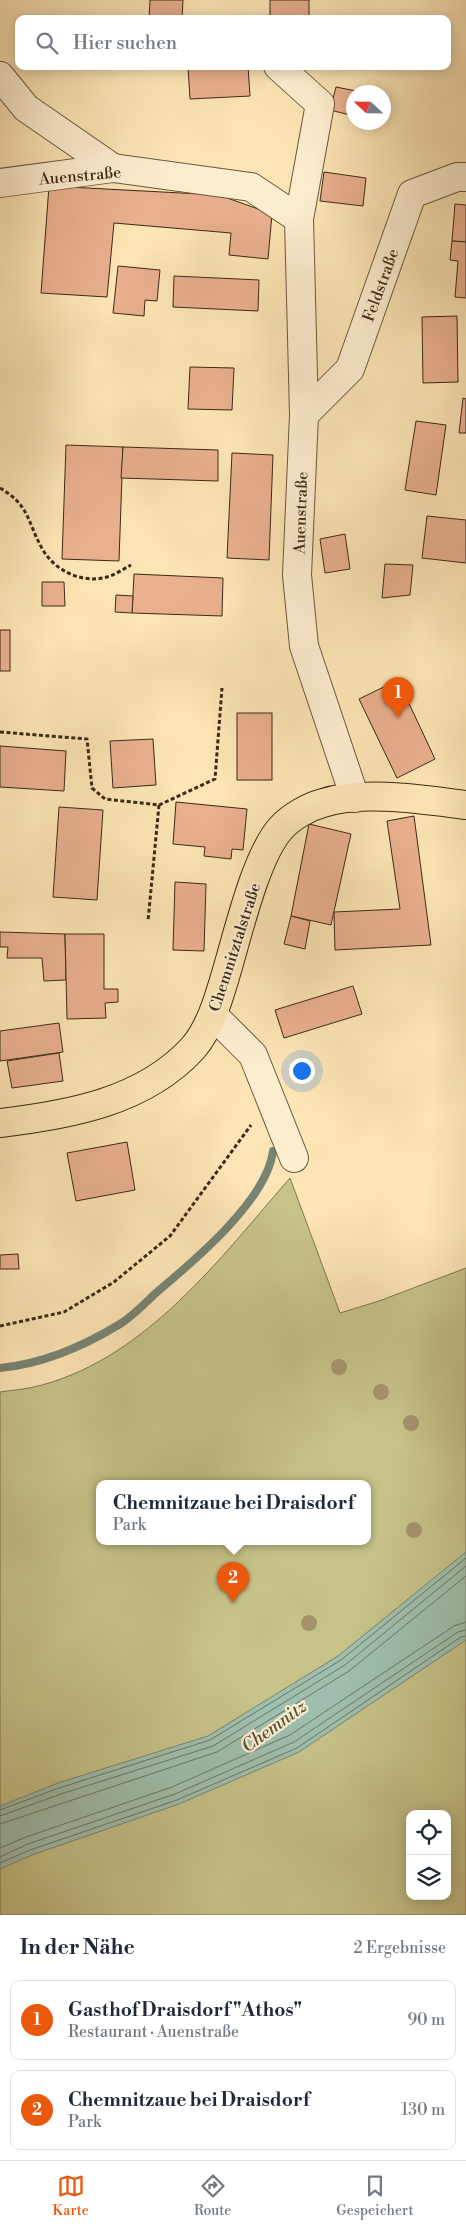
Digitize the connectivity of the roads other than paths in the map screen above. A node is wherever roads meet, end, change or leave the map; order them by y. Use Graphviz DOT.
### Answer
graph roads {
  1 [pos="282,70"];
  2 [pos="0,76"];
  3 [pos="113,168"];
  4 [pos="466,177"];
  5 [pos="0,184"];
  6 [pos="299,219"];
  7 [pos="304,414"];
  8 [pos="355,798"];
  9 [pos="466,805"];
  10 [pos="213,1016"];
  11 [pos="0,1123"];
  12 [pos="294,1158"];
  1 -- 6 [label="street, Auenstraße"];
  2 -- 3 [label="street"];
  3 -- 5 [label="street, Auenstraße"];
  3 -- 6 [label="street, Auenstraße"];
  4 -- 7 [label="street, Feldstraße"];
  6 -- 7 [label="street, Auenstraße"];
  7 -- 8 [label="street, Auenstraße"];
  8 -- 9 [label="main road, Chemnitztalstraße"];
  8 -- 10 [label="main road, Chemnitztalstraße"];
  10 -- 11 [label="main road, Chemnitztalstraße"];
  10 -- 12 [label="street"];
}
